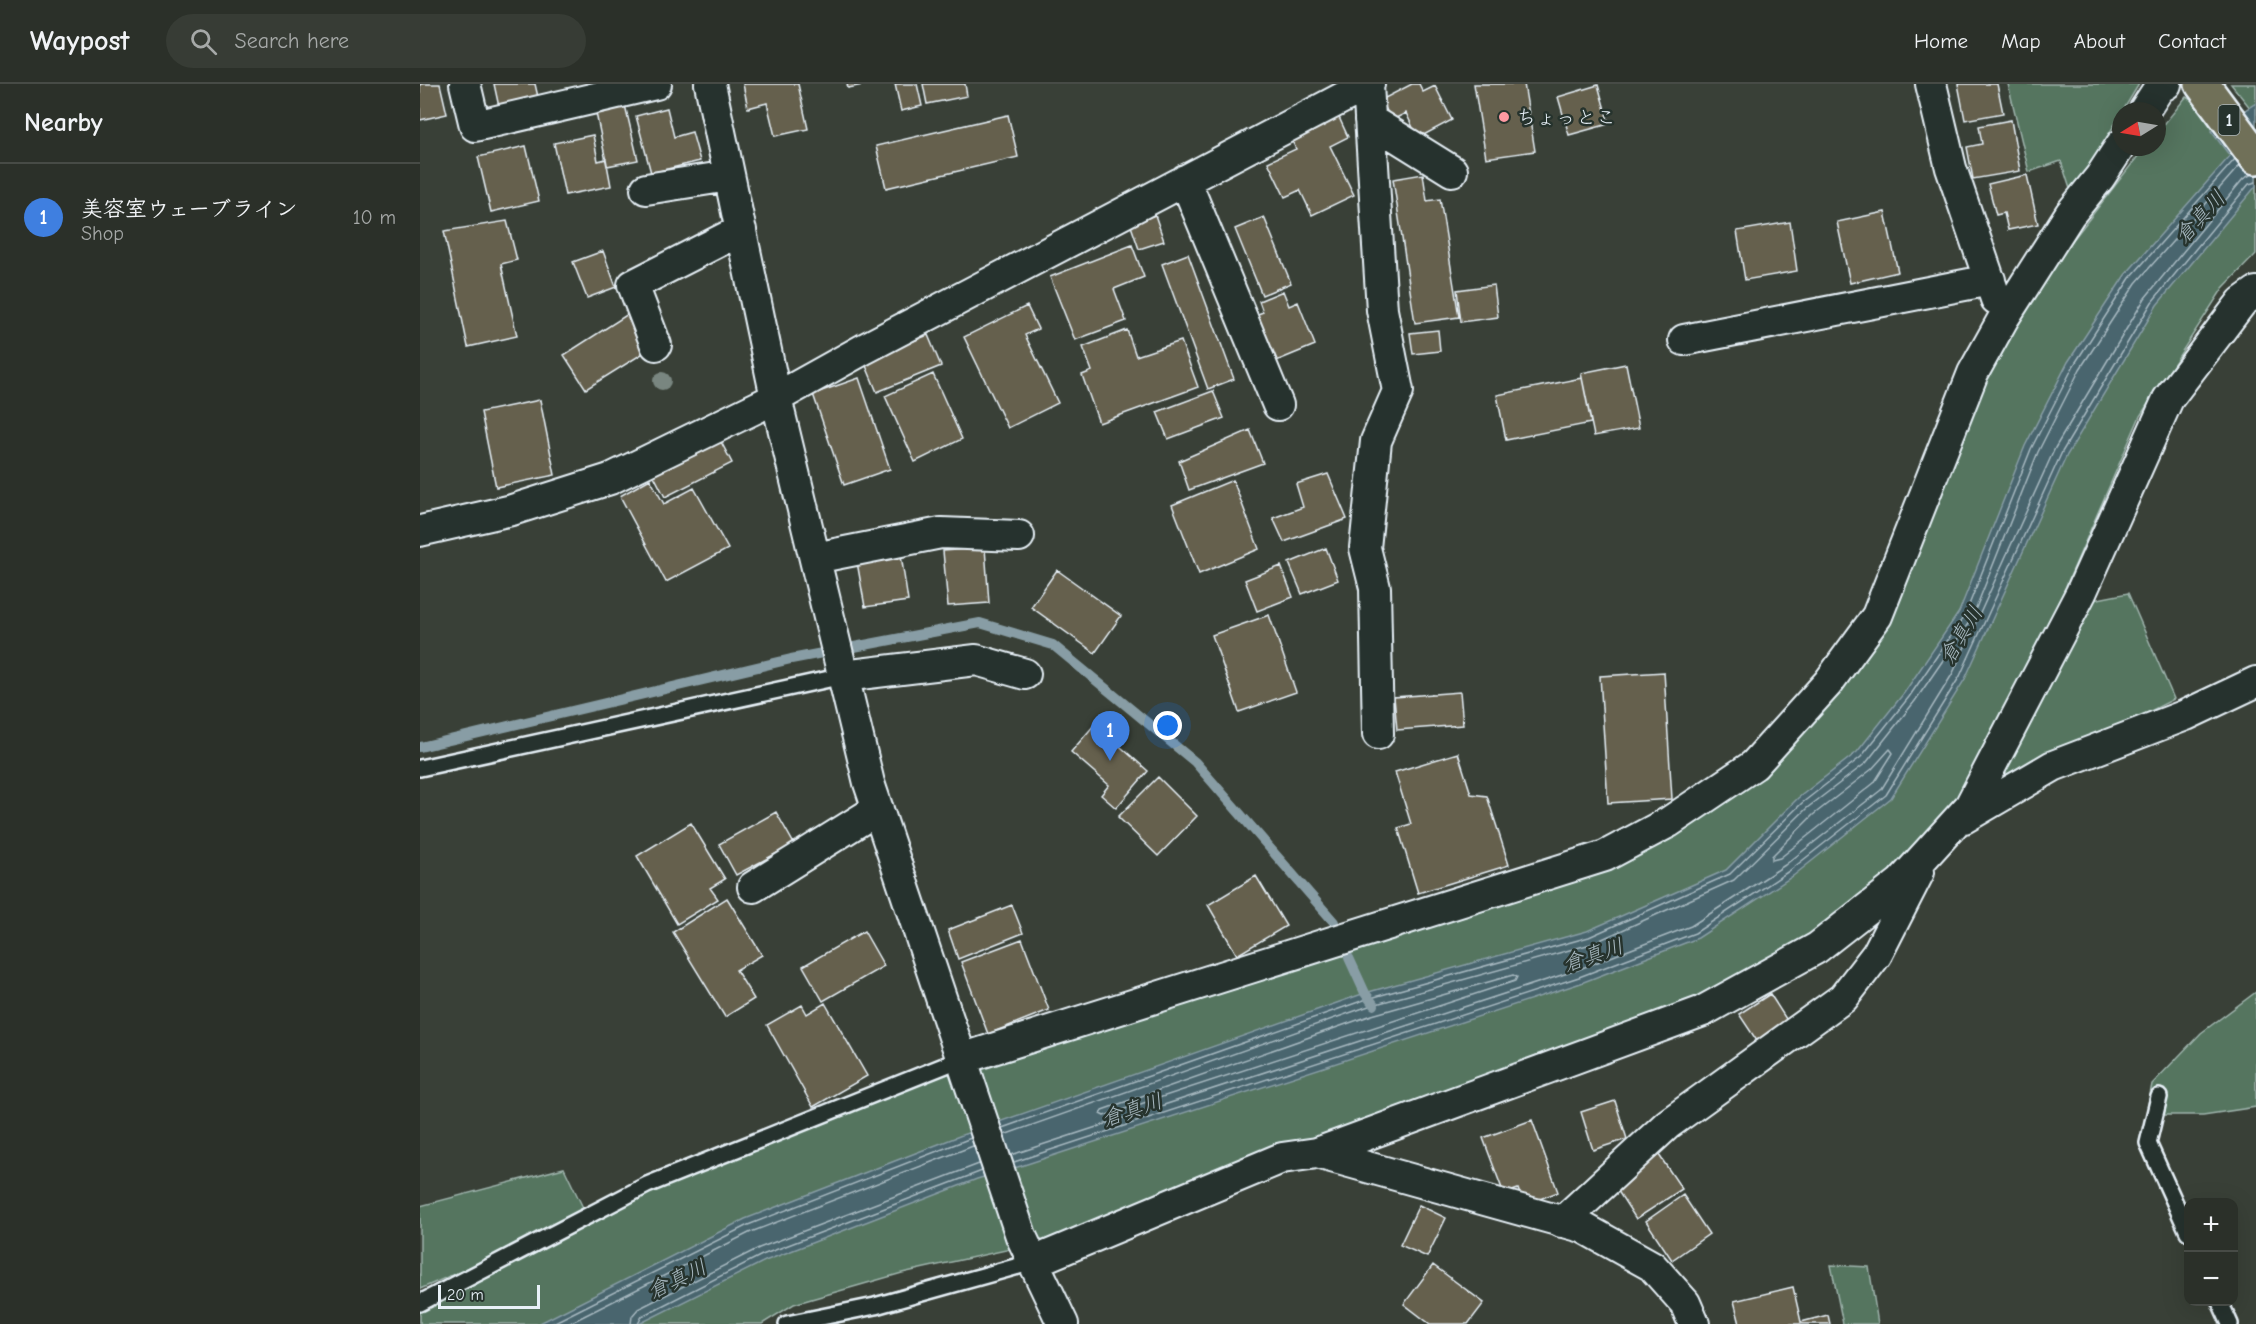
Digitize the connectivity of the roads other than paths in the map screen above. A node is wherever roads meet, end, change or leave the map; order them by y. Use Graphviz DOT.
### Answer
graph roads {
  1 [pos="465,84"];
  2 [pos="656,84"];
  3 [pos="710,84"];
  4 [pos="1369,84"];
  5 [pos="1931,84"];
  6 [pos="2166,84"];
  7 [pos="2202,84"];
  8 [pos="1317,97"];
  9 [pos="2150,102"];
  10 [pos="1370,120"];
  11 [pos="2114,156"];
  12 [pos="2256,157"];
  13 [pos="1452,171"];
  14 [pos="729,176"];
  15 [pos="1185,180"];
  16 [pos="646,189"];
  17 [pos="741,230"];
  18 [pos="1990,280"];
  19 [pos="2256,291"];
  20 [pos="2003,319"];
  21 [pos="1684,340"];
  22 [pos="656,345"];
  23 [pos="776,398"];
  24 [pos="1278,405"];
  25 [pos="420,531"];
  26 [pos="1019,536"];
  27 [pos="815,558"];
  28 [pos="1025,674"];
  29 [pos="843,676"];
  30 [pos="2256,682"];
  31 [pos="1378,734"];
  32 [pos="420,768"];
  33 [pos="878,809"];
  34 [pos="1953,824"];
  35 [pos="1930,850"];
  36 [pos="753,887"];
  37 [pos="963,1065"];
  38 [pos="2159,1097"];
  39 [pos="1317,1153"];
  40 [pos="1562,1222"];
  41 [pos="2184,1223"];
  42 [pos="1027,1249"];
  43 [pos="420,1304"];
  44 [pos="2222,1306"];
  45 [pos="866,1308"];
  46 [pos="787,1324"];
  47 [pos="861,1324"];
  48 [pos="1063,1324"];
  49 [pos="1694,1324"];
  50 [pos="2230,1324"];
  1 -- 2 [label="street"];
  3 -- 14 [label="street"];
  4 -- 8 [label="street"];
  4 -- 10 [label="street"];
  5 -- 18 [label="street"];
  6 -- 9 [label="street"];
  7 -- 12 [label="highway, 1"];
  8 -- 15 [label="street"];
  10 -- 13 [label="street"];
  10 -- 31 [label="street"];
  11 -- 20 [label="street"];
  14 -- 16 [label="street"];
  14 -- 17 [label="street"];
  15 -- 23 [label="street"];
  15 -- 24 [label="street"];
  17 -- 22 [label="street"];
  17 -- 23 [label="street"];
  18 -- 20 [label="street"];
  18 -- 21 [label="street"];
  19 -- 34 [label="street"];
  20 -- 37 [label="street"];
  23 -- 25 [label="street"];
  23 -- 27 [label="street"];
  26 -- 27 [label="street"];
  27 -- 29 [label="street"];
  28 -- 29 [label="street"];
  29 -- 32 [label="lane"];
  29 -- 33 [label="street"];
  30 -- 34 [label="street"];
  33 -- 36 [label="street"];
  33 -- 37 [label="street"];
  34 -- 35 [label="street"];
  35 -- 39 [label="street"];
  35 -- 40 [label="street"];
  37 -- 42 [label="street"];
  37 -- 43 [label="lane"];
  38 -- 41 [label="lane"];
  39 -- 40 [label="street"];
  39 -- 42 [label="street"];
  40 -- 49 [label="street"];
  42 -- 45 [label="lane"];
  42 -- 48 [label="street"];
  44 -- 50 [label="lane"];
  45 -- 46 [label="lane"];
  45 -- 47 [label="lane"];
}
